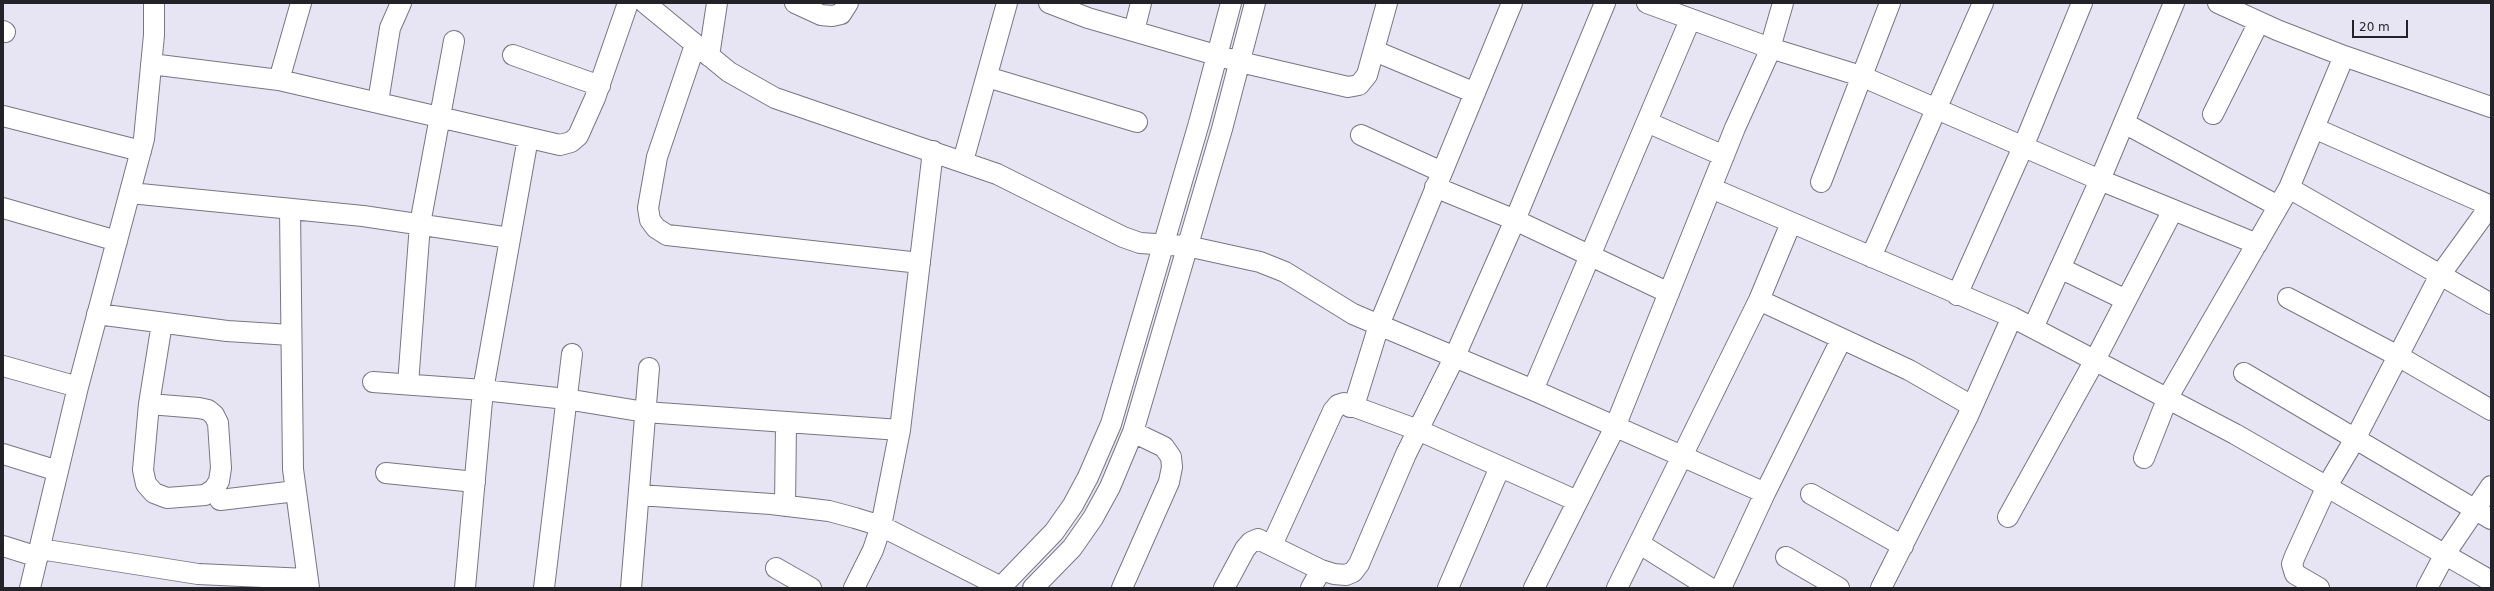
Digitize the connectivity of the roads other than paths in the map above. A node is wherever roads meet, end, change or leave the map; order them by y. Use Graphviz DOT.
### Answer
graph roads {
  1 [pos="154,3"];
  2 [pos="301,3"];
  3 [pos="401,3"];
  4 [pos="628,3"];
  5 [pos="645,3"];
  6 [pos="717,3"];
  7 [pos="795,3"];
  8 [pos="848,3"];
  9 [pos="1007,3"];
  10 [pos="1048,3"];
  11 [pos="1141,3"];
  12 [pos="1231,3"];
  13 [pos="1255,3"];
  14 [pos="1387,3"];
  15 [pos="1512,3"];
  16 [pos="1605,3"];
  17 [pos="1648,3"];
  18 [pos="1783,3"];
  19 [pos="1890,3"];
  20 [pos="1984,3"];
  21 [pos="2082,3"];
  22 [pos="2174,3"];
  23 [pos="2218,3"];
  24 [pos="1690,20"];
  25 [pos="2259,22"];
  26 [pos="1134,31"];
  27 [pos="454,40"];
  28 [pos="1770,48"];
  29 [pos="702,50"];
  30 [pos="1375,51"];
  31 [pos="513,55"];
  32 [pos="1218,56"];
  33 [pos="2344,56"];
  34 [pos="1240,62"];
  35 [pos="151,64"];
  36 [pos="1861,76"];
  37 [pos="987,77"];
  38 [pos="279,80"];
  39 [pos="600,86"];
  40 [pos="1474,93"];
  41 [pos="378,102"];
  42 [pos="2491,107"];
  43 [pos="1937,109"];
  44 [pos="2213,114"];
  45 [pos="3,116"];
  46 [pos="440,117"];
  47 [pos="1137,122"];
  48 [pos="1647,122"];
  49 [pos="2124,124"];
  50 [pos="2314,128"];
  51 [pos="1361,135"];
  52 [pos="528,138"];
  53 [pos="2023,147"];
  54 [pos="141,151"];
  55 [pos="933,151"];
  56 [pos="1724,156"];
  57 [pos="963,162"];
  58 [pos="1439,179"];
  59 [pos="2100,180"];
  60 [pos="1821,182"];
  61 [pos="1711,188"];
  62 [pos="2289,188"];
  63 [pos="130,193"];
  64 [pos="2278,206"];
  65 [pos="2491,206"];
  66 [pos="3,208"];
  67 [pos="290,209"];
  68 [pos="2173,210"];
  69 [pos="1515,220"];
  70 [pos="1791,222"];
  71 [pos="420,224"];
  72 [pos="510,238"];
  73 [pos="117,241"];
  74 [pos="2257,244"];
  75 [pos="1163,246"];
  76 [pos="1187,246"];
  77 [pos="1591,256"];
  78 [pos="1871,257"];
  79 [pos="920,263"];
  80 [pos="2060,268"];
  81 [pos="2440,275"];
  82 [pos="1669,293"];
  83 [pos="1957,295"];
  84 [pos="2288,298"];
  85 [pos="1759,300"];
  86 [pos="2126,300"];
  87 [pos="2491,304"];
  88 [pos="97,314"];
  89 [pos="2012,317"];
  90 [pos="162,323"];
  91 [pos="1379,325"];
  92 [pos="2033,328"];
  93 [pos="291,336"];
  94 [pos="1841,340"];
  95 [pos="572,354"];
  96 [pos="1455,356"];
  97 [pos="2398,356"];
  98 [pos="2095,360"];
  99 [pos="3,366"];
  100 [pos="649,368"];
  101 [pos="2244,373"];
  102 [pos="374,382"];
  103 [pos="408,384"];
  104 [pos="78,387"];
  105 [pos="483,390"];
  106 [pos="1533,390"];
  107 [pos="2168,397"];
  108 [pos="566,399"];
  109 [pos="149,404"];
  110 [pos="1352,406"];
  111 [pos="1972,406"];
  112 [pos="2491,410"];
  113 [pos="645,412"];
  114 [pos="786,424"];
  115 [pos="1615,427"];
  116 [pos="900,430"];
  117 [pos="1418,430"];
  118 [pos="1133,432"];
  119 [pos="2355,439"];
  120 [pos="3,454"];
  121 [pos="1682,455"];
  122 [pos="2144,458"];
  123 [pos="1500,467"];
  124 [pos="58,471"];
  125 [pos="386,473"];
  126 [pos="475,482"];
  127 [pos="2327,486"];
  128 [pos="2491,486"];
  129 [pos="296,491"];
  130 [pos="1765,493"];
  131 [pos="1811,494"];
  132 [pos="639,495"];
  133 [pos="220,500"];
  134 [pos="1577,501"];
  135 [pos="785,506"];
  136 [pos="2483,514"];
  137 [pos="2008,518"];
  138 [pos="881,526"];
  139 [pos="1640,544"];
  140 [pos="1272,545"];
  141 [pos="3,546"];
  142 [pos="1903,546"];
  143 [pos="39,553"];
  144 [pos="2445,554"];
  145 [pos="1786,557"];
  146 [pos="776,568"];
  147 [pos="1320,570"];
  148 [pos="2491,581"];
  149 [pos="308,584"];
  150 [pos="30,588"];
  151 [pos="465,588"];
  152 [pos="544,588"];
  153 [pos="632,588"];
  154 [pos="811,588"];
  155 [pos="854,588"];
  156 [pos="1001,588"];
  157 [pos="1033,588"];
  158 [pos="1122,588"];
  159 [pos="1224,588"];
  160 [pos="1311,588"];
  161 [pos="1448,588"];
  162 [pos="1534,588"];
  163 [pos="1617,588"];
  164 [pos="1710,588"];
  165 [pos="1721,588"];
  166 [pos="1839,588"];
  167 [pos="1882,588"];
  168 [pos="2319,588"];
  169 [pos="2427,588"];
  1 -- 35 [label="street"];
  2 -- 38 [label="street"];
  3 -- 41 [label="street"];
  4 -- 39 [label="street"];
  5 -- 29 [label="street"];
  6 -- 29 [label="street"];
  7 -- 8 [label="street"];
  9 -- 37 [label="street"];
  10 -- 26 [label="street"];
  11 -- 26 [label="street"];
  12 -- 32 [label="street"];
  13 -- 34 [label="street"];
  14 -- 30 [label="street"];
  15 -- 40 [label="street"];
  16 -- 69 [label="street"];
  17 -- 24 [label="street"];
  18 -- 28 [label="street"];
  19 -- 36 [label="street"];
  20 -- 43 [label="street"];
  21 -- 53 [label="street"];
  22 -- 49 [label="street"];
  23 -- 25 [label="street"];
  24 -- 28 [label="street"];
  24 -- 48 [label="street"];
  25 -- 33 [label="street"];
  25 -- 44 [label="street"];
  26 -- 32 [label="street"];
  27 -- 46 [label="street"];
  28 -- 36 [label="street"];
  28 -- 56 [label="street"];
  29 -- 55 [label="street"];
  29 -- 79 [label="street"];
  30 -- 34 [label="street"];
  30 -- 40 [label="street"];
  31 -- 39 [label="street"];
  32 -- 34 [label="street"];
  32 -- 75 [label="street"];
  33 -- 42 [label="street"];
  33 -- 50 [label="street"];
  34 -- 76 [label="street"];
  35 -- 38 [label="street"];
  35 -- 54 [label="street"];
  36 -- 43 [label="street"];
  36 -- 60 [label="street"];
  37 -- 47 [label="street"];
  37 -- 57 [label="street"];
  38 -- 41 [label="street"];
  39 -- 52 [label="street"];
  40 -- 58 [label="street"];
  41 -- 46 [label="street"];
  43 -- 53 [label="street"];
  43 -- 78 [label="street"];
  45 -- 54 [label="street"];
  46 -- 52 [label="street"];
  46 -- 71 [label="street"];
  48 -- 56 [label="street"];
  48 -- 77 [label="street"];
  49 -- 59 [label="street"];
  49 -- 64 [label="street"];
  50 -- 62 [label="street"];
  50 -- 65 [label="street"];
  51 -- 58 [label="street"];
  52 -- 72 [label="street"];
  53 -- 59 [label="street"];
  53 -- 83 [label="street"];
  54 -- 63 [label="street"];
  55 -- 57 [label="street"];
  55 -- 79 [label="street"];
  56 -- 61 [label="street"];
  57 -- 75 [label="street"];
  58 -- 69 [label="street"];
  58 -- 91 [label="street"];
  59 -- 68 [label="street"];
  59 -- 80 [label="street"];
  61 -- 70 [label="street"];
  61 -- 82 [label="street"];
  62 -- 64 [label="street"];
  62 -- 81 [label="street"];
  63 -- 67 [label="street"];
  63 -- 73 [label="street"];
  64 -- 74 [label="street"];
  65 -- 81 [label="street"];
  66 -- 73 [label="street"];
  67 -- 71 [label="street"];
  67 -- 93 [label="street"];
  68 -- 74 [label="street"];
  68 -- 86 [label="street"];
  69 -- 77 [label="street"];
  69 -- 96 [label="street"];
  70 -- 78 [label="street"];
  70 -- 85 [label="street"];
  71 -- 72 [label="street"];
  71 -- 103 [label="street"];
  72 -- 105 [label="street"];
  73 -- 88 [label="street"];
  74 -- 107 [label="street"];
  75 -- 76 [label="street"];
  75 -- 156 [label="street"];
  76 -- 91 [label="street"];
  76 -- 118 [label="street"];
  77 -- 82 [label="street"];
  77 -- 106 [label="street"];
  78 -- 83 [label="street"];
  79 -- 116 [label="street"];
  80 -- 86 [label="street"];
  80 -- 92 [label="street"];
  81 -- 87 [label="street"];
  81 -- 97 [label="street"];
  82 -- 115 [label="street"];
  83 -- 89 [label="street"];
  84 -- 97 [label="street"];
  85 -- 94 [label="street"];
  85 -- 121 [label="street"];
  86 -- 98 [label="street"];
  88 -- 90 [label="street"];
  88 -- 104 [label="street"];
  89 -- 92 [label="street"];
  89 -- 111 [label="street"];
  90 -- 93 [label="street"];
  90 -- 109 [label="street"];
  91 -- 96 [label="street"];
  91 -- 110 [label="street"];
  92 -- 98 [label="street"];
  93 -- 129 [label="street"];
  94 -- 111 [label="street"];
  94 -- 130 [label="street"];
  95 -- 108 [label="street"];
  96 -- 106 [label="street"];
  96 -- 117 [label="street"];
  97 -- 112 [label="street"];
  97 -- 119 [label="street"];
  98 -- 107 [label="street"];
  98 -- 137 [label="street"];
  99 -- 104 [label="street"];
  100 -- 113 [label="street"];
  101 -- 119 [label="street"];
  102 -- 103 [label="street"];
  103 -- 105 [label="street"];
  104 -- 124 [label="street"];
  105 -- 108 [label="street"];
  105 -- 126 [label="street"];
  106 -- 115 [label="street"];
  107 -- 122 [label="street"];
  107 -- 127 [label="street"];
  108 -- 113 [label="street"];
  108 -- 152 [label="street"];
  109 -- 109 [label="street"];
  110 -- 117 [label="street"];
  110 -- 140 [label="street"];
  111 -- 142 [label="street"];
  113 -- 114 [label="street"];
  113 -- 132 [label="street"];
  114 -- 116 [label="street"];
  114 -- 135 [label="street"];
  115 -- 121 [label="street"];
  115 -- 134 [label="street"];
  116 -- 138 [label="street"];
  117 -- 123 [label="street"];
  117 -- 147 [label="street"];
  118 -- 157 [label="street"];
  118 -- 158 [label="street"];
  119 -- 127 [label="street"];
  119 -- 136 [label="street"];
  120 -- 124 [label="street"];
  121 -- 130 [label="street"];
  121 -- 139 [label="street"];
  123 -- 134 [label="street"];
  123 -- 161 [label="street"];
  124 -- 143 [label="street"];
  125 -- 126 [label="street"];
  126 -- 151 [label="street"];
  127 -- 144 [label="street"];
  127 -- 168 [label="street"];
  128 -- 136 [label="street"];
  129 -- 133 [label="street"];
  129 -- 149 [label="street"];
  130 -- 165 [label="street"];
  131 -- 142 [label="street"];
  132 -- 135 [label="street"];
  132 -- 153 [label="street"];
  134 -- 162 [label="street"];
  135 -- 138 [label="street"];
  136 -- 144 [label="street"];
  138 -- 155 [label="street"];
  138 -- 156 [label="street"];
  139 -- 163 [label="street"];
  139 -- 164 [label="street"];
  140 -- 147 [label="street"];
  140 -- 159 [label="street"];
  141 -- 143 [label="street"];
  142 -- 167 [label="street"];
  143 -- 149 [label="street"];
  143 -- 150 [label="street"];
  144 -- 148 [label="street"];
  144 -- 169 [label="street"];
  145 -- 166 [label="street"];
  146 -- 154 [label="street"];
  147 -- 160 [label="street"];
}
